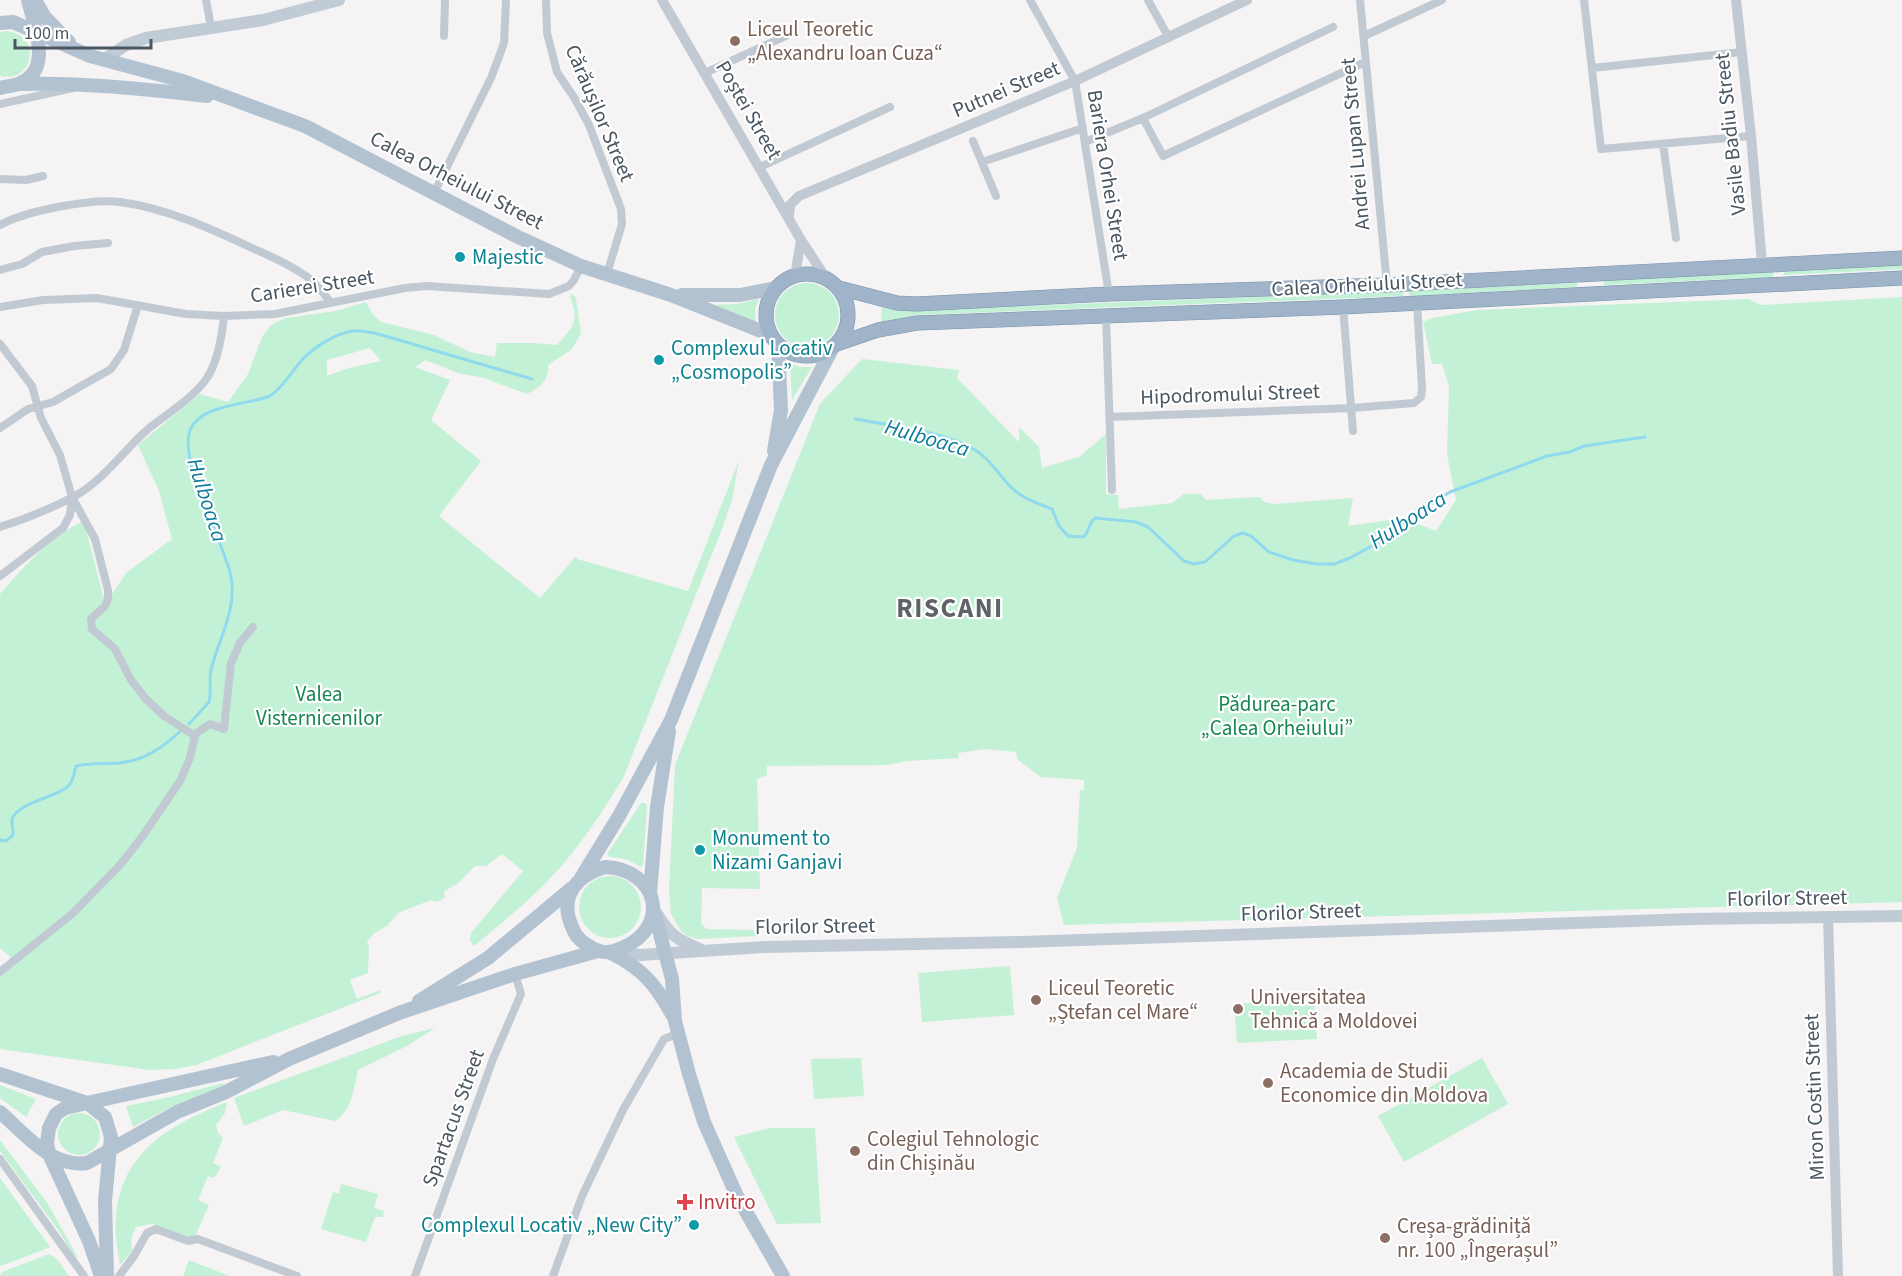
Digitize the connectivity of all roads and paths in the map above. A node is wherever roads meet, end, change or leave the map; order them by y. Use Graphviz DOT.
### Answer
graph roads {
  1 [pos="28,0"];
  2 [pos="36,0"];
  3 [pos="206,0"];
  4 [pos="339,0"];
  5 [pos="445,0"];
  6 [pos="506,0"];
  7 [pos="546,0"];
  8 [pos="662,0"];
  9 [pos="1030,0"];
  10 [pos="1148,0"];
  11 [pos="1247,0"];
  12 [pos="1360,0"];
  13 [pos="1442,0"];
  14 [pos="1584,0"];
  15 [pos="1736,0"];
  16 [pos="0,22"];
  17 [pos="211,27"];
  18 [pos="1333,27"];
  19 [pos="36,33"];
  20 [pos="792,33"];
  21 [pos="444,36"];
  22 [pos="1364,36"];
  23 [pos="1169,38"];
  24 [pos="77,50"];
  25 [pos="1742,52"];
  26 [pos="103,60"];
  27 [pos="1365,62"];
  28 [pos="1592,68"];
  29 [pos="705,73"];
  30 [pos="1074,81"];
  31 [pos="85,85"];
  32 [pos="5,86"];
  33 [pos="226,98"];
  34 [pos="0,104"];
  35 [pos="890,107"];
  36 [pos="1143,118"];
  37 [pos="1083,128"];
  38 [pos="1751,136"];
  39 [pos="973,141"];
  40 [pos="1085,142"];
  41 [pos="1663,144"];
  42 [pos="982,162"];
  43 [pos="760,167"];
  44 [pos="43,176"];
  45 [pos="0,179"];
  46 [pos="434,193"];
  47 [pos="996,196"];
  48 [pos="789,216"];
  49 [pos="0,225"];
  50 [pos="1676,238"];
  51 [pos="801,240"];
  52 [pos="108,243"];
  53 [pos="1902,258"];
  54 [pos="1762,264"];
  55 [pos="582,266"];
  56 [pos="0,270"];
  57 [pos="607,274"];
  58 [pos="1592,274"];
  59 [pos="795,276"];
  60 [pos="826,278"];
  61 [pos="1902,278"];
  62 [pos="1387,285"];
  63 [pos="776,288"];
  64 [pos="839,288"];
  65 [pos="1593,293"];
  66 [pos="1109,294"];
  67 [pos="671,295"];
  68 [pos="331,303"];
  69 [pos="1417,303"];
  70 [pos="138,305"];
  71 [pos="0,307"];
  72 [pos="1343,307"];
  73 [pos="224,316"];
  74 [pos="1106,316"];
  75 [pos="775,340"];
  76 [pos="0,344"];
  77 [pos="834,346"];
  78 [pos="38,406"];
  79 [pos="1352,408"];
  80 [pos="1110,417"];
  81 [pos="0,428"];
  82 [pos="1353,431"];
  83 [pos="771,465"];
  84 [pos="1112,490"];
  85 [pos="72,497"];
  86 [pos="0,527"];
  87 [pos="0,576"];
  88 [pos="253,627"];
  89 [pos="671,720"];
  90 [pos="195,736"];
  91 [pos="577,882"];
  92 [pos="650,893"];
  93 [pos="653,908"];
  94 [pos="1902,916"];
  95 [pos="1828,917"];
  96 [pos="701,950"];
  97 [pos="604,952"];
  98 [pos="665,954"];
  99 [pos="0,972"];
  100 [pos="515,974"];
  101 [pos="672,979"];
  102 [pos="399,1013"];
  103 [pos="677,1027"];
  104 [pos="289,1059"];
  105 [pos="0,1074"];
  106 [pos="87,1103"];
  107 [pos="0,1112"];
  108 [pos="110,1152"];
  109 [pos="49,1154"];
  110 [pos="0,1159"];
  111 [pos="84,1276"];
  112 [pos="101,1276"];
  113 [pos="107,1276"];
  114 [pos="120,1276"];
  115 [pos="297,1276"];
  116 [pos="415,1276"];
  117 [pos="554,1276"];
  118 [pos="783,1276"];
  119 [pos="1838,1276"];
  1 -- 19 [label="main road"];
  2 -- 24 [label="main road"];
  3 -- 17 [label="street"];
  4 -- 17 [label="main road"];
  5 -- 21 [label="street"];
  6 -- 46 [label="street"];
  7 -- 57 [label="street, Cărăușilor Street"];
  8 -- 29 [label="street, Poștei Street"];
  9 -- 30 [label="street, Bariera Orhei Street"];
  10 -- 23 [label="street"];
  11 -- 23 [label="street, Putnei Street"];
  12 -- 22 [label="street, Andrei Lupan Street"];
  13 -- 22 [label="street"];
  14 -- 28 [label="street"];
  15 -- 25 [label="street, Vasile Badiu Street"];
  16 -- 19 [label="main road, Calea Orheiului Street"];
  17 -- 26 [label="main road"];
  18 -- 36 [label="street"];
  19 -- 24 [label="main road, Calea Orheiului Street"];
  19 -- 32 [label="main road"];
  20 -- 29 [label="street"];
  22 -- 27 [label="street, Andrei Lupan Street"];
  23 -- 30 [label="street, Putnei Street"];
  24 -- 26 [label="main road, Calea Orheiului Street"];
  25 -- 28 [label="street"];
  25 -- 38 [label="street, Vasile Badiu Street"];
  26 -- 33 [label="main road, Calea Orheiului Street"];
  27 -- 36 [label="street"];
  27 -- 62 [label="street, Andrei Lupan Street"];
  28 -- 41 [label="street"];
  29 -- 43 [label="street, Poștei Street"];
  30 -- 37 [label="street, Bariera Orhei Street"];
  30 -- 48 [label="street, Putnei Street"];
  31 -- 32 [label="main road, Calea Orheiului Street"];
  31 -- 33 [label="main road, Calea Orheiului Street"];
  31 -- 34 [label="street"];
  33 -- 46 [label="main road, Calea Orheiului Street"];
  35 -- 43 [label="street"];
  36 -- 40 [label="street"];
  37 -- 40 [label="street, Bariera Orhei Street"];
  37 -- 42 [label="street"];
  38 -- 41 [label="street"];
  38 -- 54 [label="street, Vasile Badiu Street"];
  39 -- 42 [label="street"];
  40 -- 66 [label="street, Bariera Orhei Street"];
  41 -- 50 [label="street"];
  42 -- 47 [label="street"];
  43 -- 48 [label="street, Poștei Street"];
  44 -- 45 [label="street"];
  46 -- 55 [label="main road, Calea Orheiului Street"];
  48 -- 51 [label="street, Poștei Street"];
  49 -- 68 [label="street"];
  51 -- 59 [label="street"];
  51 -- 60 [label="street, Poștei Street"];
  52 -- 56 [label="street"];
  53 -- 54 [label="highway, Calea Orheiului Street"];
  54 -- 58 [label="highway, Calea Orheiului Street"];
  55 -- 57 [label="main road, Calea Orheiului Street"];
  55 -- 68 [label="street, Carierei Street"];
  57 -- 67 [label="main road, Calea Orheiului Street"];
  58 -- 62 [label="highway, Calea Orheiului Street"];
  58 -- 65 [label="highway"];
  59 -- 60 [label="highway"];
  59 -- 63 [label="highway"];
  60 -- 64 [label="highway"];
  61 -- 65 [label="highway, Calea Orheiului Street"];
  62 -- 66 [label="highway, Calea Orheiului Street"];
  63 -- 67 [label="main road, Calea Orheiului Street"];
  63 -- 75 [label="highway"];
  64 -- 66 [label="highway, Calea Orheiului Street"];
  64 -- 77 [label="highway"];
  65 -- 69 [label="highway, Calea Orheiului Street"];
  67 -- 75 [label="main road, Calea Orheiului Street"];
  68 -- 73 [label="street, Carierei Street"];
  69 -- 72 [label="highway, Calea Orheiului Street"];
  69 -- 79 [label="street, Hipodromului Street"];
  70 -- 71 [label="street, Carierei Street"];
  70 -- 73 [label="street, Carierei Street"];
  70 -- 78 [label="street"];
  72 -- 74 [label="highway, Calea Orheiului Street"];
  72 -- 79 [label="street, Hipodromului Street"];
  73 -- 85 [label="street"];
  74 -- 77 [label="highway, Calea Orheiului Street"];
  74 -- 80 [label="street, Hipodromului Street"];
  75 -- 77 [label="highway"];
  75 -- 83 [label="main road"];
  76 -- 78 [label="street"];
  77 -- 83 [label="main road"];
  78 -- 81 [label="street"];
  78 -- 85 [label="street"];
  79 -- 80 [label="street, Hipodromului Street"];
  79 -- 82 [label="street, Hipodromului Street"];
  80 -- 84 [label="street, Hipodromului Street"];
  83 -- 89 [label="main road"];
  85 -- 86 [label="street"];
  85 -- 87 [label="street"];
  85 -- 90 [label="street"];
  88 -- 90 [label="street"];
  89 -- 91 [label="main road"];
  89 -- 92 [label="main road"];
  90 -- 99 [label="street"];
  91 -- 92 [label="main road"];
  91 -- 97 [label="main road"];
  91 -- 102 [label="main road"];
  92 -- 93 [label="main road"];
  93 -- 96 [label="main road, Florilor Street"];
  93 -- 97 [label="main road"];
  93 -- 98 [label="main road"];
  94 -- 95 [label="main road, Florilor Street"];
  95 -- 96 [label="main road, Florilor Street"];
  95 -- 119 [label="street, Miron Costin Street"];
  96 -- 98 [label="main road, Florilor Street"];
  96 -- 101 [label="main road, Florilor Street"];
  97 -- 98 [label="main road, Florilor Street"];
  97 -- 100 [label="main road"];
  97 -- 103 [label="main road"];
  98 -- 101 [label="main road"];
  100 -- 102 [label="main road"];
  100 -- 116 [label="street, Spartacus Street"];
  101 -- 103 [label="main road"];
  102 -- 104 [label="main road"];
  103 -- 117 [label="street"];
  103 -- 118 [label="main road"];
  104 -- 106 [label="main road"];
  104 -- 108 [label="main road"];
  105 -- 106 [label="main road"];
  106 -- 108 [label="main road"];
  106 -- 109 [label="main road"];
  107 -- 109 [label="main road"];
  108 -- 109 [label="main road"];
  108 -- 113 [label="main road"];
  109 -- 112 [label="main road"];
  110 -- 111 [label="street"];
  114 -- 115 [label="street"];
}
